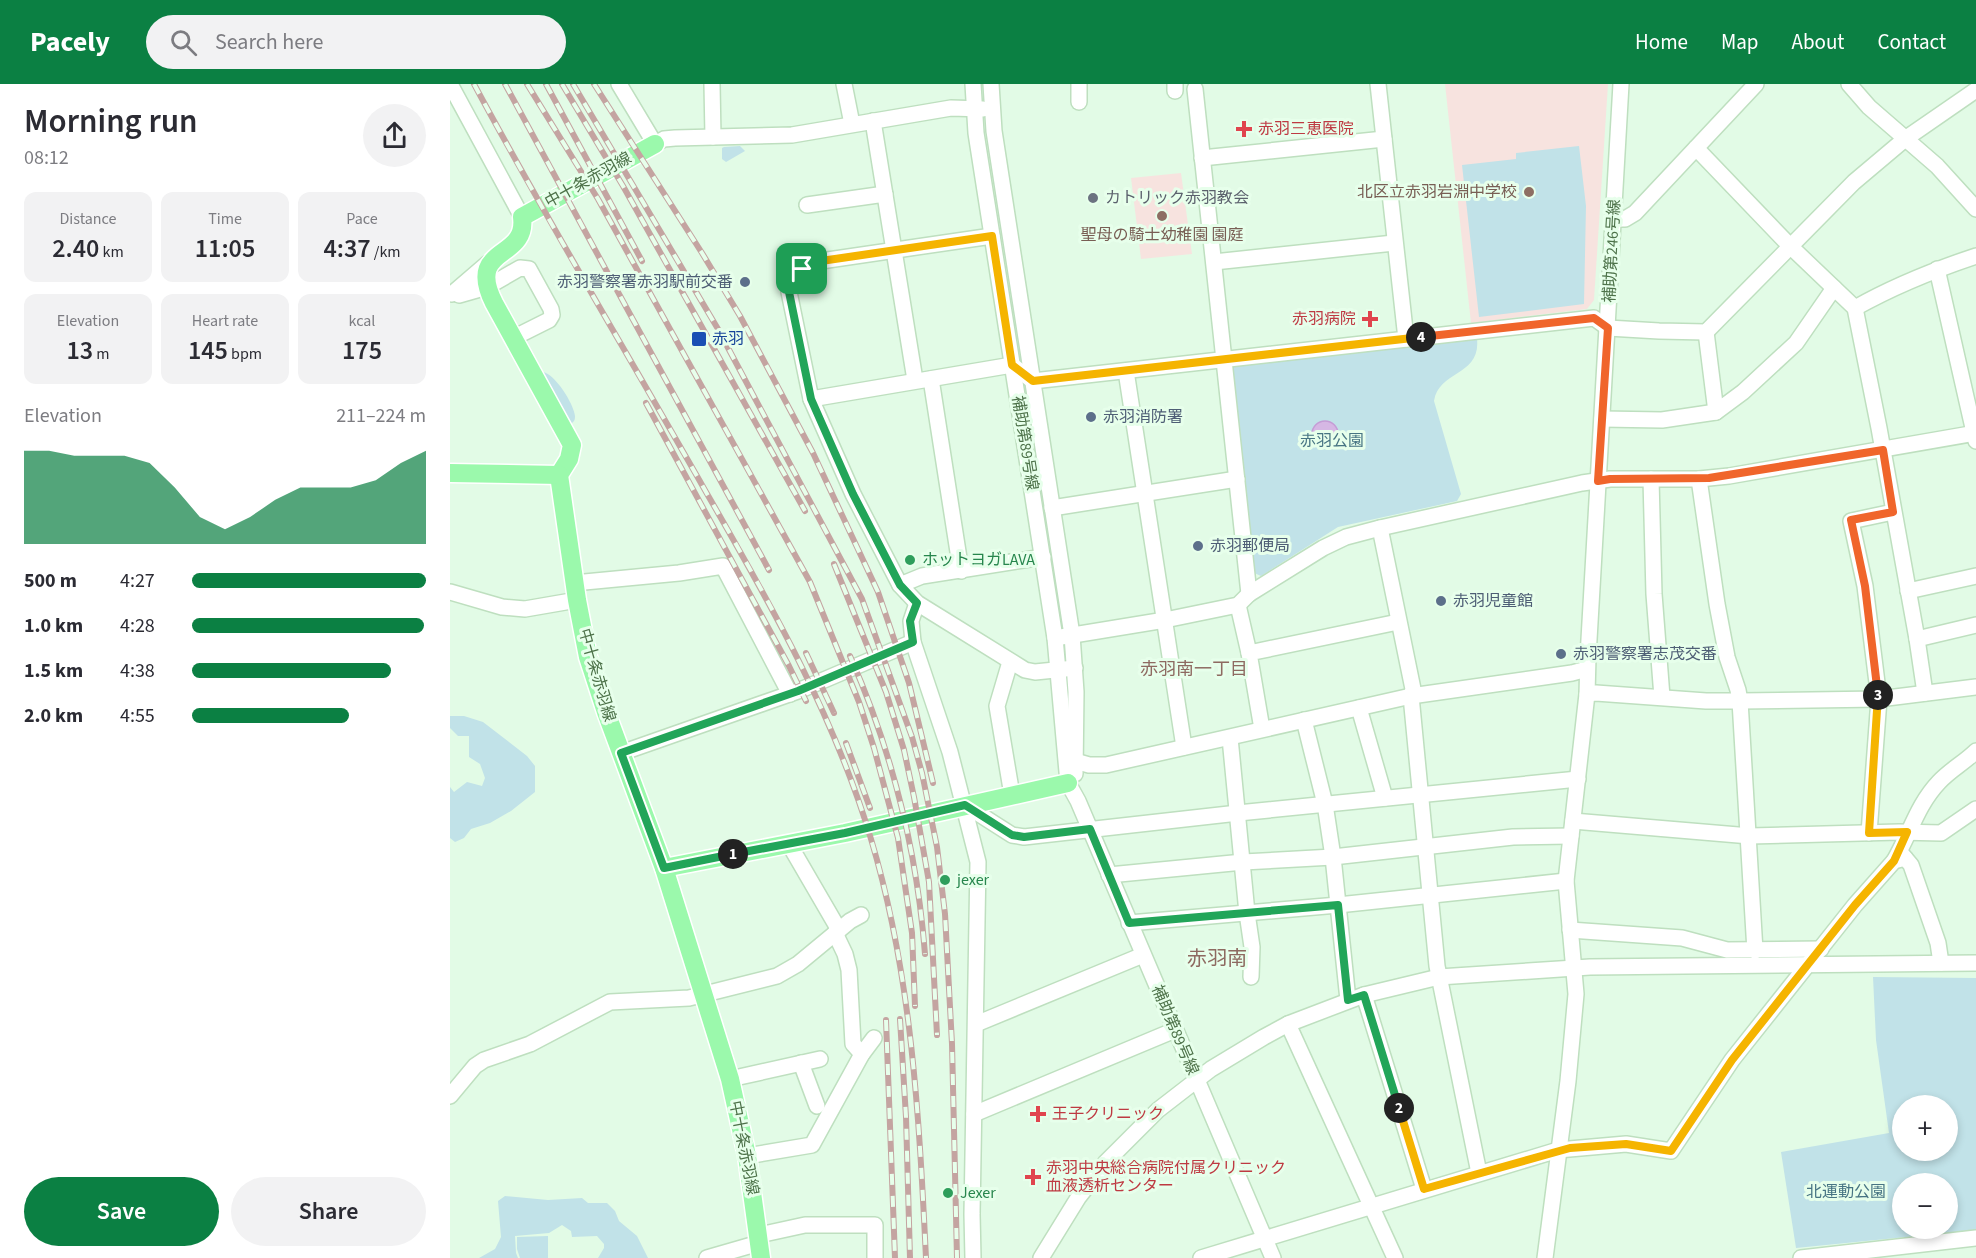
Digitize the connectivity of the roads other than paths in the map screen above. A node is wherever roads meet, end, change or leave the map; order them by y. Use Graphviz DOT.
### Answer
graph roads {
  1 [pos="450,84"];
  2 [pos="619,84"];
  3 [pos="712,84"];
  4 [pos="844,84"];
  5 [pos="973,84"];
  6 [pos="991,84"];
  7 [pos="1079,84"];
  8 [pos="1378,84"];
  9 [pos="1621,84"];
  10 [pos="1756,84"];
  11 [pos="1849,84"];
  12 [pos="1195,89"];
  13 [pos="1976,90"];
  14 [pos="1079,102"];
  15 [pos="457,109"];
  16 [pos="973,109"];
  17 [pos="992,110"];
  18 [pos="873,121"];
  19 [pos="852,124"];
  20 [pos="713,137"];
  21 [pos="1384,139"];
  22 [pos="1905,140"];
  23 [pos="655,144"];
  24 [pos="1695,148"];
  25 [pos="1203,158"];
  26 [pos="885,194"];
  27 [pos="807,205"];
  28 [pos="1976,209"];
  29 [pos="522,217"];
  30 [pos="1614,219"];
  31 [pos="992,236"];
  32 [pos="1394,243"];
  33 [pos="1790,246"];
  34 [pos="894,252"];
  35 [pos="1976,256"];
  36 [pos="1214,262"];
  37 [pos="488,263"];
  38 [pos="1937,269"];
  39 [pos="1834,288"];
  40 [pos="491,295"];
  41 [pos="453,297"];
  42 [pos="1855,308"];
  43 [pos="1608,328"];
  44 [pos="1706,332"];
  45 [pos="513,338"];
  46 [pos="1406,339"];
  47 [pos="1224,360"];
  48 [pos="1012,365"];
  49 [pos="1126,371"];
  50 [pos="931,378"];
  51 [pos="915,380"];
  52 [pos="1033,381"];
  53 [pos="811,399"];
  54 [pos="1716,412"];
  55 [pos="1602,419"];
  56 [pos="1975,436"];
  57 [pos="1883,450"];
  58 [pos="450,473"];
  59 [pos="559,476"];
  60 [pos="1237,479"];
  61 [pos="1651,479"];
  62 [pos="1700,479"];
  63 [pos="1598,481"];
  64 [pos="1146,494"];
  65 [pos="1052,508"];
  66 [pos="1893,512"];
  67 [pos="1380,528"];
  68 [pos="1043,557"];
  69 [pos="961,571"];
  70 [pos="1976,576"];
  71 [pos="900,585"];
  72 [pos="450,591"];
  73 [pos="576,591"];
  74 [pos="1908,591"];
  75 [pos="1243,599"];
  76 [pos="917,603"];
  77 [pos="1165,620"];
  78 [pos="1398,622"];
  79 [pos="1976,625"];
  80 [pos="1072,635"];
  81 [pos="1055,638"];
  82 [pos="1917,639"];
  83 [pos="913,642"];
  84 [pos="1249,653"];
  85 [pos="1010,662"];
  86 [pos="1075,668"];
  87 [pos="1059,669"];
  88 [pos="1587,669"];
  89 [pos="1976,687"];
  90 [pos="794,692"];
  91 [pos="1924,693"];
  92 [pos="1587,694"];
  93 [pos="1412,696"];
  94 [pos="1662,698"];
  95 [pos="1879,699"];
  96 [pos="1740,701"];
  97 [pos="1359,708"];
  98 [pos="1304,720"];
  99 [pos="1262,729"];
  100 [pos="1230,738"];
  101 [pos="1184,747"];
  102 [pos="1976,751"];
  103 [pos="621,753"];
  104 [pos="1075,760"];
  105 [pos="1578,779"];
  106 [pos="1068,783"];
  107 [pos="1012,795"];
  108 [pos="1420,795"];
  109 [pos="1385,798"];
  110 [pos="1078,801"];
  111 [pos="1325,804"];
  112 [pos="965,805"];
  113 [pos="1976,810"];
  114 [pos="1238,813"];
  115 [pos="1090,829"];
  116 [pos="1572,829"];
  117 [pos="1907,832"];
  118 [pos="1869,833"];
  119 [pos="1750,836"];
  120 [pos="789,844"];
  121 [pos="1425,847"];
  122 [pos="1333,857"];
  123 [pos="1900,857"];
  124 [pos="1243,862"];
  125 [pos="664,868"];
  126 [pos="1109,875"];
  127 [pos="1566,881"];
  128 [pos="1430,895"];
  129 [pos="1338,905"];
  130 [pos="1247,913"];
  131 [pos="861,915"];
  132 [pos="1129,923"];
  133 [pos="1570,930"];
  134 [pos="837,932"];
  135 [pos="1821,949"];
  136 [pos="1755,951"];
  137 [pos="1143,955"];
  138 [pos="1941,963"];
  139 [pos="1976,963"];
  140 [pos="1809,964"];
  141 [pos="1575,969"];
  142 [pos="1251,977"];
  143 [pos="1439,977"];
  144 [pos="704,995"];
  145 [pos="1364,995"];
  146 [pos="1348,1000"];
  147 [pos="976,1024"];
  148 [pos="1288,1024"];
  149 [pos="1175,1030"];
  150 [pos="874,1038"];
  151 [pos="862,1054"];
  152 [pos="820,1059"];
  153 [pos="801,1063"];
  154 [pos="730,1079"];
  155 [pos="1197,1080"];
  156 [pos="450,1096"];
  157 [pos="818,1106"];
  158 [pos="974,1114"];
  159 [pos="1558,1150"];
  160 [pos="747,1156"];
  161 [pos="1479,1173"];
  162 [pos="1424,1189"];
  163 [pos="1370,1206"];
  164 [pos="1976,1238"];
  165 [pos="1265,1239"];
  166 [pos="760,1245"];
  167 [pos="1892,1253"];
  168 [pos="707,1258"];
  169 [pos="875,1258"];
  170 [pos="974,1258"];
  171 [pos="1041,1258"];
  172 [pos="1201,1258"];
  173 [pos="1274,1258"];
  174 [pos="1395,1258"];
  175 [pos="1545,1258"];
  176 [pos="1801,1258"];
  1 -- 15 [label="street"];
  2 -- 23 [label="street"];
  3 -- 20 [label="street"];
  4 -- 19 [label="street"];
  5 -- 16 [label="street, 補助第89号線"];
  6 -- 17 [label="street, 補助第89号線"];
  7 -- 14 [label="street"];
  8 -- 21 [label="street"];
  9 -- 30 [label="street, 補助第246号線"];
  10 -- 24 [label="street"];
  11 -- 22 [label="street"];
  12 -- 25 [label="street"];
  13 -- 22 [label="street"];
  15 -- 29 [label="street"];
  16 -- 17 [label="street"];
  16 -- 18 [label="street"];
  16 -- 31 [label="street, 補助第89号線"];
  17 -- 52 [label="street, 補助第89号線"];
  18 -- 19 [label="street"];
  18 -- 26 [label="street"];
  19 -- 20 [label="street"];
  20 -- 23 [label="street"];
  21 -- 25 [label="street"];
  21 -- 32 [label="street"];
  22 -- 28 [label="street"];
  22 -- 33 [label="street"];
  23 -- 29 [label="main road, 中十条赤羽線"];
  24 -- 30 [label="street"];
  24 -- 33 [label="street"];
  25 -- 36 [label="street"];
  26 -- 27 [label="street"];
  26 -- 34 [label="street"];
  29 -- 37 [label="main road"];
  30 -- 43 [label="street, 補助第246号線"];
  31 -- 34 [label="street"];
  31 -- 48 [label="street, 補助第89号線"];
  32 -- 36 [label="street"];
  32 -- 46 [label="street"];
  33 -- 39 [label="street"];
  33 -- 44 [label="street"];
  34 -- 51 [label="street"];
  34 -- 53 [label="street"];
  35 -- 38 [label="street"];
  36 -- 47 [label="street"];
  37 -- 40 [label="main road"];
  37 -- 41 [label="street"];
  38 -- 42 [label="street"];
  38 -- 56 [label="street"];
  39 -- 42 [label="street"];
  39 -- 54 [label="street"];
  40 -- 41 [label="street"];
  40 -- 45 [label="main road"];
  40 -- 45 [label="street"];
  42 -- 57 [label="street"];
  43 -- 44 [label="street"];
  43 -- 46 [label="street"];
  43 -- 55 [label="street, 補助第246号線"];
  44 -- 54 [label="street"];
  45 -- 59 [label="main road"];
  46 -- 47 [label="street"];
  47 -- 49 [label="street"];
  47 -- 60 [label="street"];
  48 -- 50 [label="street"];
  48 -- 52 [label="street"];
  48 -- 68 [label="street, 補助第89号線"];
  49 -- 52 [label="street"];
  49 -- 64 [label="street"];
  50 -- 51 [label="street"];
  50 -- 69 [label="street"];
  51 -- 53 [label="street"];
  52 -- 65 [label="street, 補助第89号線"];
  53 -- 71 [label="street"];
  54 -- 55 [label="street"];
  55 -- 63 [label="street, 補助第246号線"];
  56 -- 57 [label="street"];
  57 -- 62 [label="street"];
  57 -- 66 [label="street"];
  58 -- 59 [label="main road"];
  59 -- 73 [label="main road, 中十条赤羽線"];
  60 -- 64 [label="street"];
  60 -- 75 [label="street"];
  61 -- 62 [label="street"];
  61 -- 63 [label="street"];
  61 -- 94 [label="street"];
  62 -- 96 [label="street"];
  63 -- 67 [label="street"];
  63 -- 88 [label="street, 補助第246号線"];
  64 -- 65 [label="street"];
  64 -- 77 [label="street"];
  65 -- 80 [label="street, 補助第89号線"];
  66 -- 74 [label="street"];
  66 -- 95 [label="street"];
  67 -- 75 [label="street"];
  67 -- 78 [label="street"];
  68 -- 69 [label="street"];
  68 -- 81 [label="street, 補助第89号線"];
  69 -- 71 [label="street"];
  70 -- 74 [label="street"];
  71 -- 76 [label="street"];
  72 -- 73 [label="street"];
  73 -- 90 [label="street"];
  73 -- 103 [label="main road, 中十条赤羽線"];
  74 -- 82 [label="street"];
  75 -- 77 [label="street"];
  75 -- 84 [label="street"];
  76 -- 83 [label="street"];
  76 -- 85 [label="street"];
  77 -- 80 [label="street"];
  77 -- 101 [label="street"];
  78 -- 84 [label="street"];
  78 -- 93 [label="street"];
  79 -- 82 [label="street"];
  80 -- 81 [label="street"];
  80 -- 86 [label="street, 補助第89号線"];
  81 -- 87 [label="street, 補助第89号線"];
  82 -- 91 [label="street"];
  83 -- 90 [label="street"];
  83 -- 112 [label="street"];
  84 -- 99 [label="street"];
  85 -- 87 [label="street"];
  85 -- 107 [label="street"];
  86 -- 87 [label="street"];
  86 -- 104 [label="street, 補助第89号線"];
  87 -- 106 [label="street, 補助第89号線"];
  88 -- 92 [label="street, 補助第246号線"];
  88 -- 93 [label="street"];
  89 -- 91 [label="street"];
  90 -- 103 [label="street"];
  91 -- 95 [label="street"];
  92 -- 94 [label="street"];
  92 -- 105 [label="street, 補助第246号線"];
  93 -- 97 [label="street"];
  93 -- 108 [label="street"];
  94 -- 96 [label="street"];
  95 -- 96 [label="street"];
  95 -- 118 [label="street"];
  96 -- 119 [label="street"];
  97 -- 98 [label="street"];
  97 -- 109 [label="street"];
  98 -- 99 [label="street"];
  98 -- 111 [label="street"];
  99 -- 100 [label="street"];
  100 -- 101 [label="street"];
  100 -- 114 [label="street"];
  101 -- 104 [label="street"];
  102 -- 117 [label="street"];
  103 -- 125 [label="main road, 中十条赤羽線"];
  104 -- 110 [label="street, 補助第89号線"];
  105 -- 108 [label="street"];
  105 -- 116 [label="street, 補助第246号線"];
  106 -- 107 [label="main road"];
  106 -- 110 [label="street, 補助第89号線"];
  107 -- 112 [label="main road"];
  108 -- 109 [label="street"];
  108 -- 121 [label="street"];
  109 -- 111 [label="street"];
  110 -- 115 [label="street, 補助第89号線"];
  111 -- 114 [label="street"];
  111 -- 122 [label="street"];
  112 -- 115 [label="street"];
  112 -- 120 [label="main road"];
  112 -- 147 [label="street"];
  113 -- 117 [label="street"];
  114 -- 115 [label="street"];
  114 -- 124 [label="street"];
  115 -- 126 [label="street, 補助第89号線"];
  116 -- 119 [label="street"];
  116 -- 121 [label="street"];
  116 -- 127 [label="street, 補助第246号線"];
  117 -- 118 [label="street"];
  117 -- 123 [label="street"];
  118 -- 119 [label="street"];
  119 -- 136 [label="street"];
  120 -- 125 [label="main road"];
  120 -- 134 [label="street"];
  121 -- 122 [label="street"];
  121 -- 128 [label="street"];
  122 -- 124 [label="street"];
  122 -- 129 [label="street"];
  123 -- 135 [label="street"];
  123 -- 138 [label="street"];
  124 -- 126 [label="street"];
  124 -- 130 [label="street"];
  125 -- 144 [label="main road, 中十条赤羽線"];
  126 -- 132 [label="street, 補助第89号線"];
  127 -- 128 [label="street"];
  127 -- 133 [label="street, 補助第246号線"];
  128 -- 129 [label="street"];
  128 -- 143 [label="street"];
  129 -- 130 [label="street"];
  129 -- 146 [label="street"];
  130 -- 132 [label="street"];
  130 -- 142 [label="street"];
  131 -- 134 [label="street"];
  132 -- 137 [label="street, 補助第89号線"];
  133 -- 136 [label="street"];
  133 -- 141 [label="street, 補助第246号線"];
  134 -- 144 [label="street"];
  134 -- 151 [label="street"];
  135 -- 136 [label="street"];
  135 -- 140 [label="street"];
  137 -- 147 [label="street"];
  137 -- 149 [label="street, 補助第89号線"];
  138 -- 139 [label="street"];
  138 -- 140 [label="street"];
  140 -- 141 [label="street"];
  140 -- 159 [label="street"];
  141 -- 143 [label="street"];
  141 -- 159 [label="street, 補助第246号線"];
  143 -- 145 [label="street"];
  143 -- 161 [label="street"];
  144 -- 154 [label="main road, 中十条赤羽線"];
  144 -- 156 [label="street"];
  145 -- 146 [label="street"];
  145 -- 162 [label="street"];
  146 -- 148 [label="street"];
  147 -- 158 [label="street"];
  148 -- 155 [label="street"];
  148 -- 163 [label="street"];
  149 -- 155 [label="street, 補助第89号線"];
  149 -- 158 [label="street"];
  150 -- 151 [label="street"];
  151 -- 160 [label="street"];
  152 -- 153 [label="street"];
  153 -- 154 [label="street"];
  153 -- 157 [label="street"];
  154 -- 160 [label="main road, 中十条赤羽線"];
  155 -- 165 [label="street, 補助第89号線"];
  155 -- 171 [label="street"];
  158 -- 170 [label="street"];
  159 -- 161 [label="street"];
  159 -- 175 [label="street, 補助第246号線"];
  160 -- 166 [label="main road, 中十条赤羽線"];
  161 -- 162 [label="street"];
  162 -- 163 [label="street"];
  163 -- 165 [label="street"];
  163 -- 174 [label="street"];
  164 -- 167 [label="street"];
  165 -- 172 [label="street"];
  165 -- 173 [label="street, 補助第89号線"];
  166 -- 168 [label="street"];
  166 -- 169 [label="street"];
  167 -- 176 [label="street"];
}
